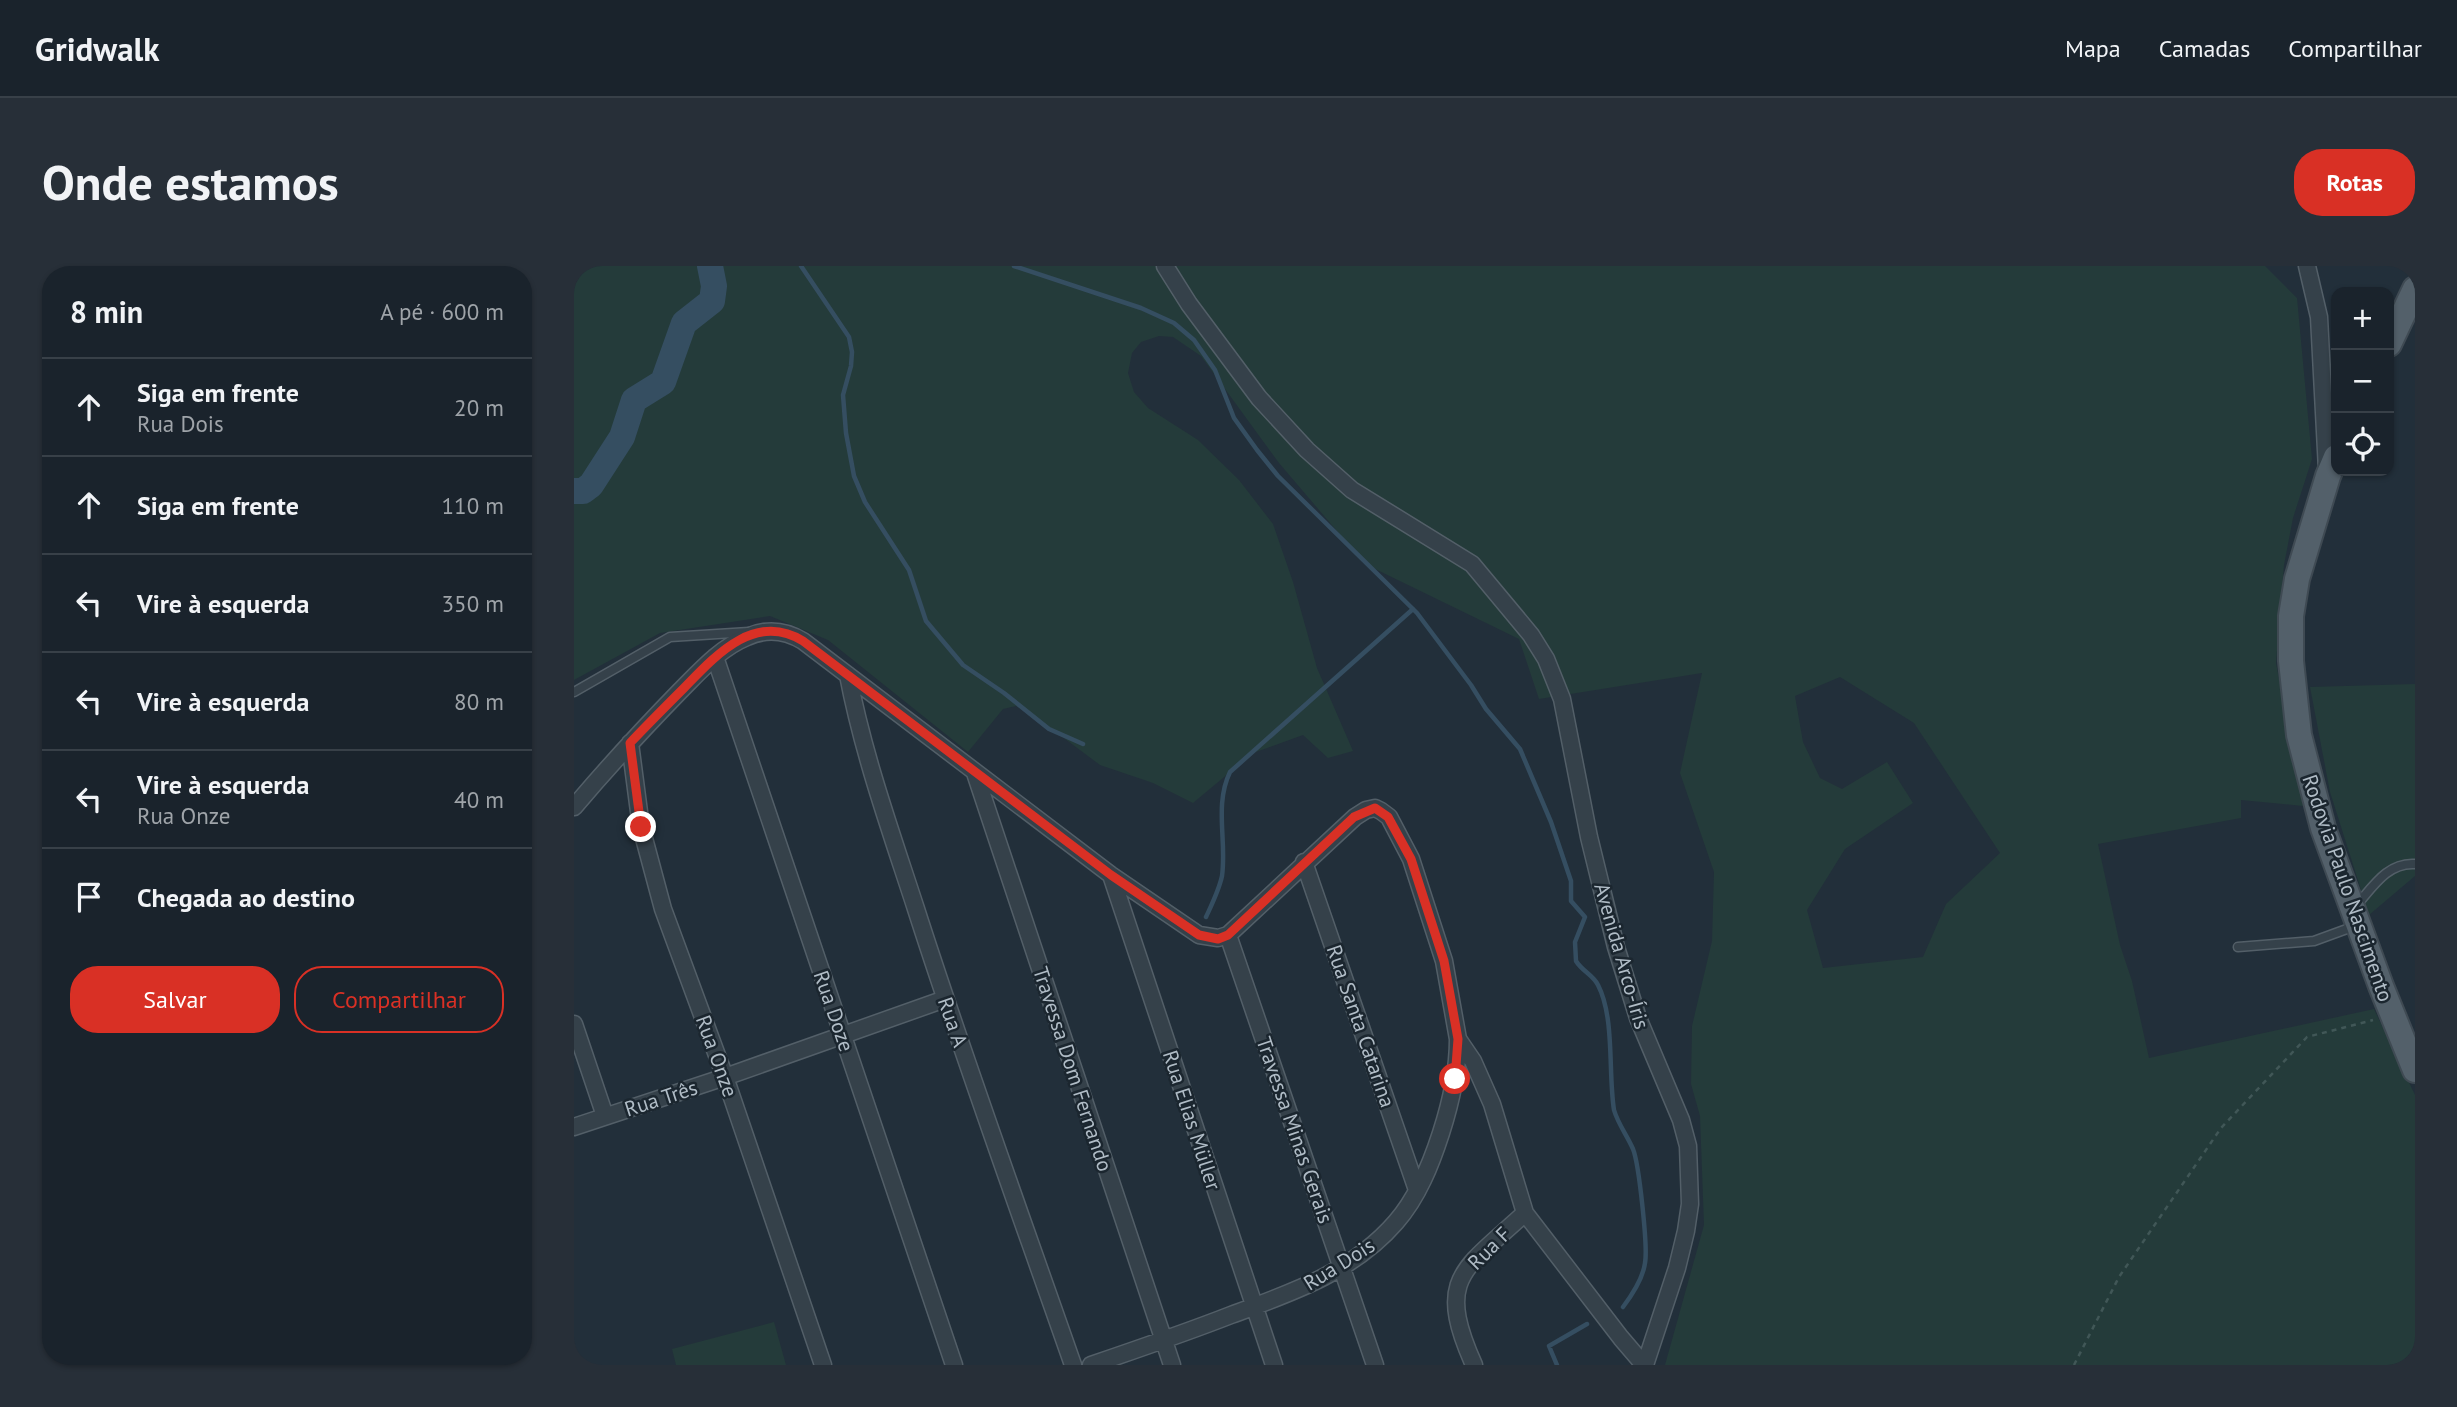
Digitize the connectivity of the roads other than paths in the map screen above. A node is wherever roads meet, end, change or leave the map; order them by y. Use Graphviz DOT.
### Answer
graph roads {
  1 [pos="1165,266"];
  2 [pos="2307,266"];
  3 [pos="2415,289"];
  4 [pos="2394,333"];
  5 [pos="2331,455"];
  6 [pos="2331,470"];
  7 [pos="769,631"];
  8 [pos="715,657"];
  9 [pos="848,675"];
  10 [pos="574,692"];
  11 [pos="630,743"];
  12 [pos="975,773"];
  13 [pos="574,807"];
  14 [pos="1304,862"];
  15 [pos="2415,864"];
  16 [pos="1111,875"];
  17 [pos="2356,917"];
  18 [pos="1228,935"];
  19 [pos="2238,947"];
  20 [pos="945,999"];
  21 [pos="574,1024"];
  22 [pos="841,1035"];
  23 [pos="1458,1039"];
  24 [pos="2415,1069"];
  25 [pos="725,1077"];
  26 [pos="605,1116"];
  27 [pos="574,1127"];
  28 [pos="1417,1190"];
  29 [pos="1525,1213"];
  30 [pos="1342,1267"];
  31 [pos="1254,1307"];
  32 [pos="1164,1341"];
  33 [pos="823,1365"];
  34 [pos="954,1365"];
  35 [pos="1073,1365"];
  36 [pos="1091,1365"];
  37 [pos="1172,1365"];
  38 [pos="1274,1365"];
  39 [pos="1376,1365"];
  40 [pos="1474,1365"];
  41 [pos="1644,1365"];
  1 -- 41 [label="street, Avenida Arco-Íris"];
  2 -- 5 [label="street"];
  3 -- 4 [label="main road"];
  6 -- 17 [label="main road, Rodovia Paulo Nascimento"];
  7 -- 8 [label="street"];
  7 -- 9 [label="street"];
  7 -- 10 [label="lane"];
  8 -- 11 [label="street"];
  8 -- 22 [label="street, Rua Doze"];
  9 -- 12 [label="street"];
  9 -- 20 [label="street, Rua A"];
  11 -- 13 [label="street"];
  11 -- 25 [label="street, Rua Onze"];
  12 -- 16 [label="street"];
  12 -- 32 [label="street, Travessa Dom Fernando"];
  14 -- 18 [label="street"];
  14 -- 23 [label="street"];
  14 -- 28 [label="street, Rua Santa Catarina"];
  15 -- 17 [label="lane"];
  16 -- 18 [label="street"];
  16 -- 31 [label="street, Rua Elias Müller"];
  17 -- 19 [label="lane"];
  17 -- 24 [label="main road, Rodovia Paulo Nascimento"];
  18 -- 30 [label="street, Travessa Minas Gerais"];
  20 -- 22 [label="street, Rua Três"];
  20 -- 35 [label="street, Rua A"];
  21 -- 26 [label="street"];
  22 -- 25 [label="street, Rua Três"];
  22 -- 34 [label="street, Rua Doze"];
  23 -- 28 [label="street, Rua Dois"];
  23 -- 29 [label="street"];
  25 -- 26 [label="street, Rua Três"];
  25 -- 33 [label="street, Rua Onze"];
  26 -- 27 [label="street, Rua Três"];
  28 -- 30 [label="street, Rua Dois"];
  29 -- 40 [label="street, Rua F"];
  29 -- 41 [label="street"];
  30 -- 31 [label="street, Rua Dois"];
  30 -- 39 [label="street, Travessa Minas Gerais"];
  31 -- 32 [label="street, Rua Dois"];
  31 -- 38 [label="street, Rua Elias Müller"];
  32 -- 36 [label="street, Rua Dois"];
  32 -- 37 [label="street, Travessa Dom Fernando"];
}
